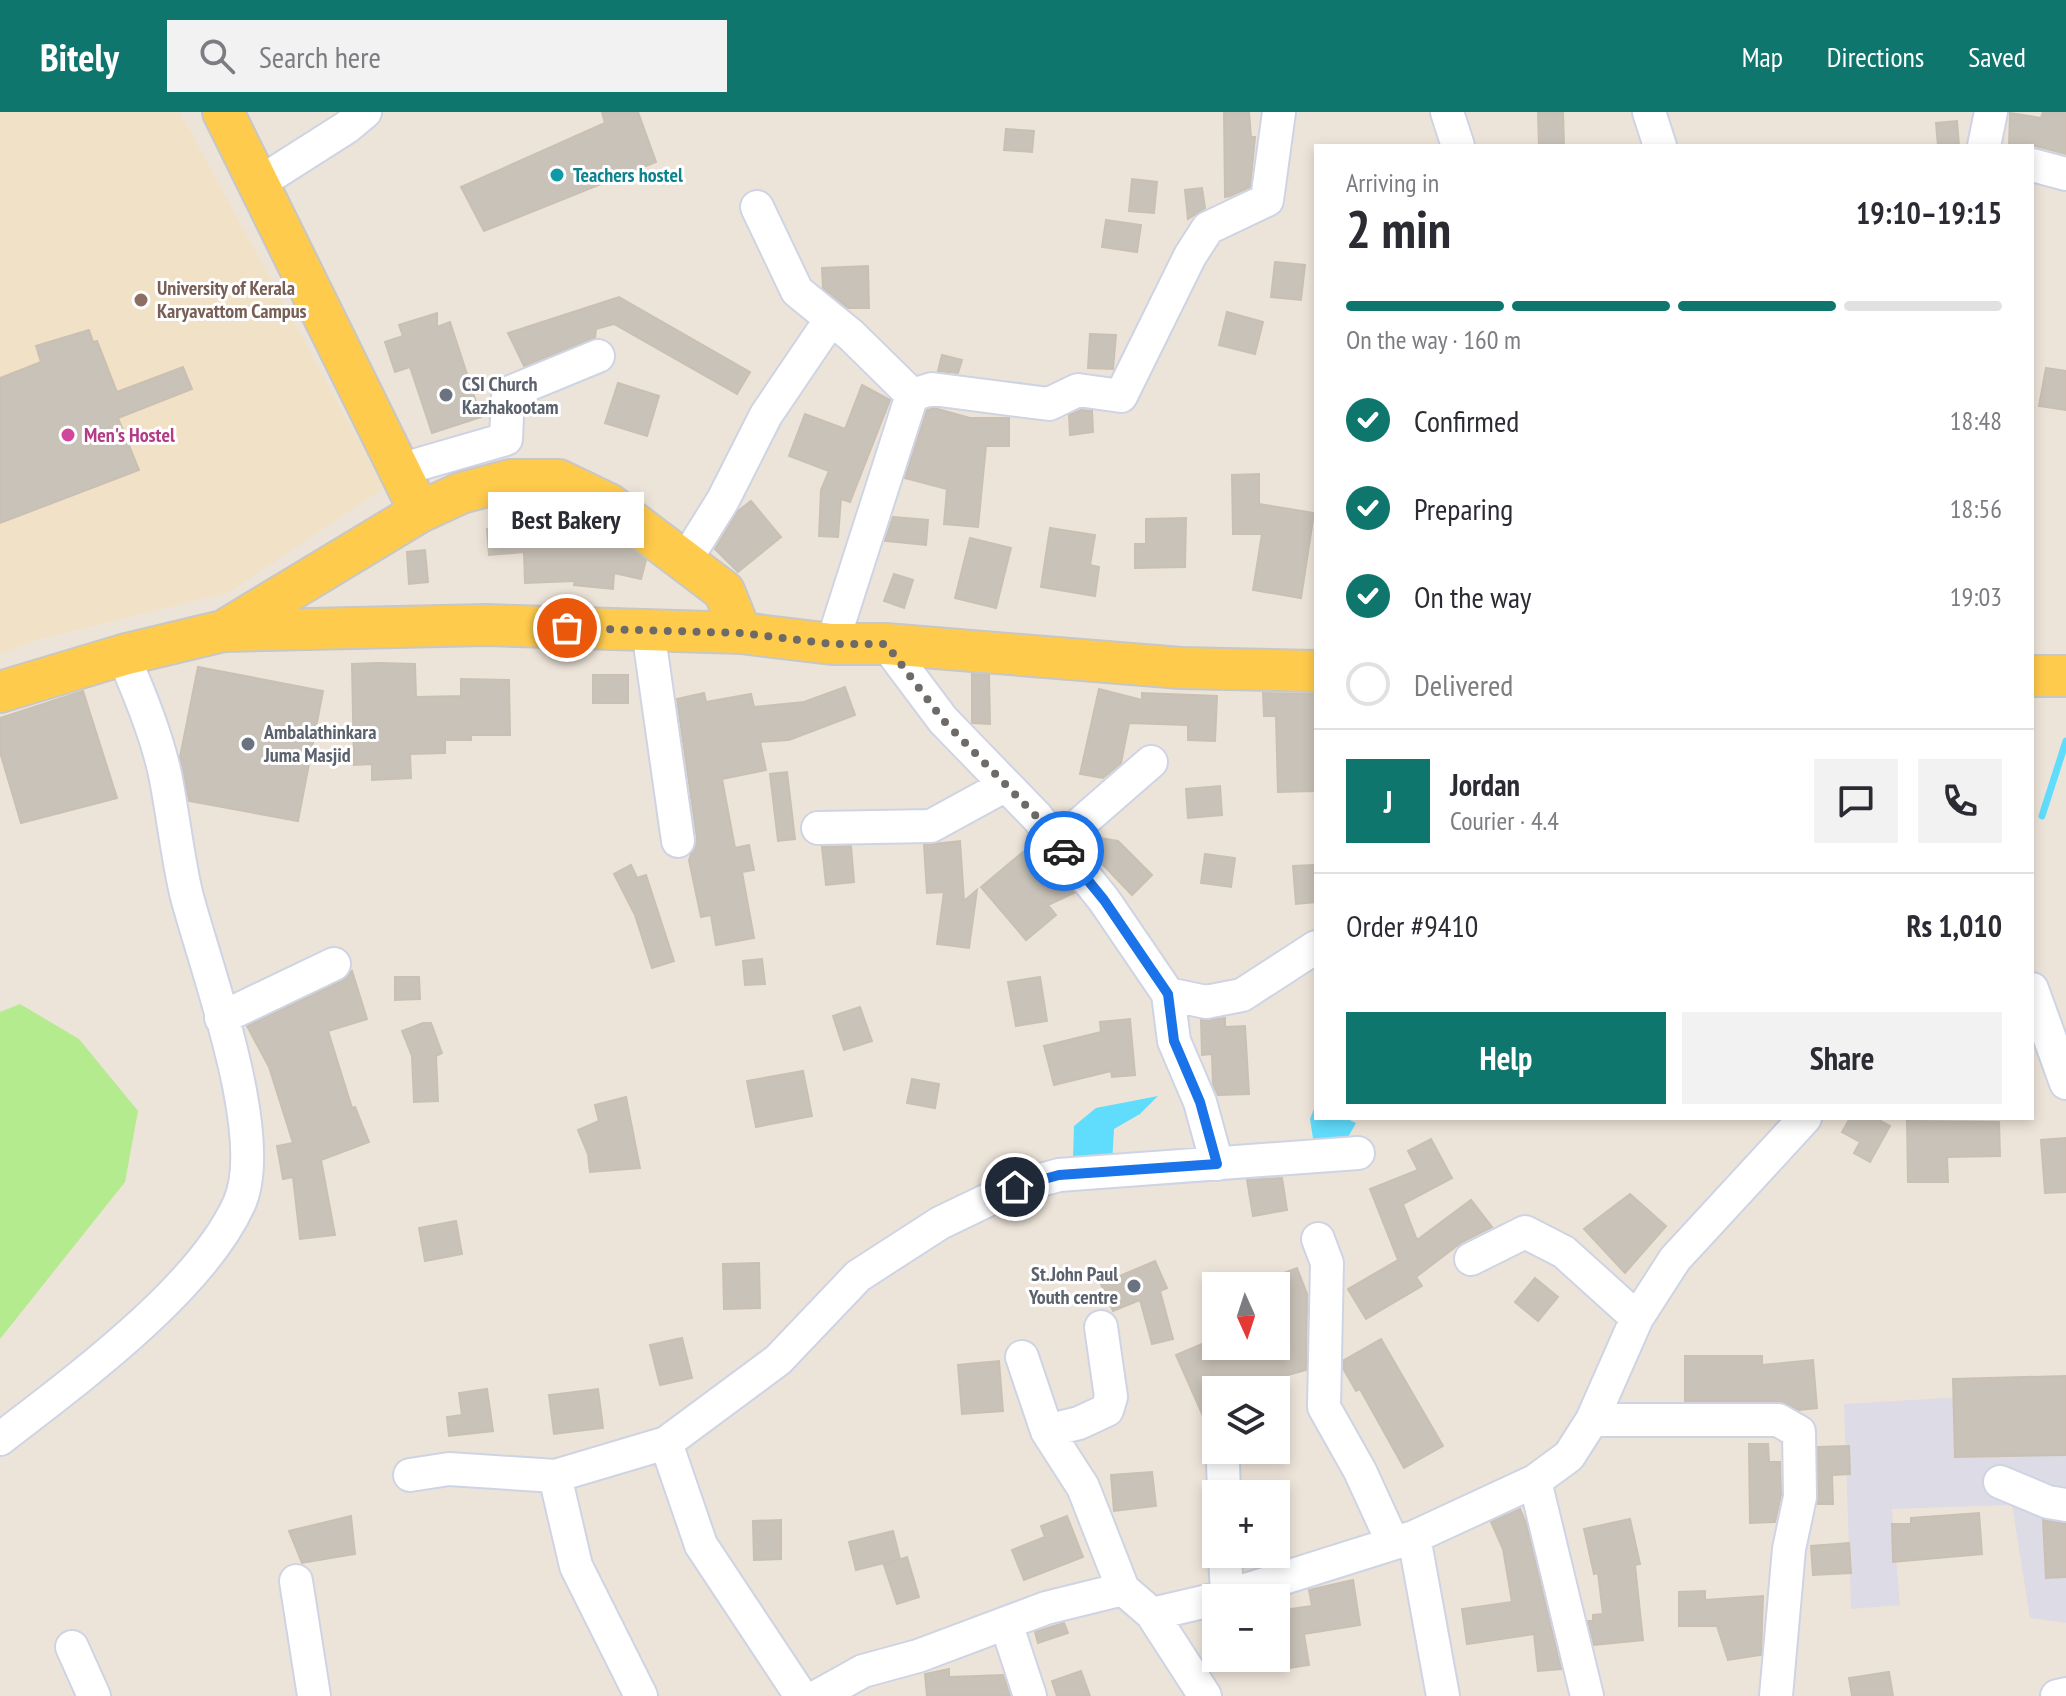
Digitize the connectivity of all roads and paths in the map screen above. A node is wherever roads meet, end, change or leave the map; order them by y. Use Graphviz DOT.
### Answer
graph roads {
  1 [pos="223,112"];
  2 [pos="365,112"];
  3 [pos="1279,112"];
  4 [pos="1447,112"];
  5 [pos="1649,112"];
  6 [pos="1991,112"];
  7 [pos="1457,144"];
  8 [pos="1659,144"];
  9 [pos="1984,144"];
  10 [pos="2034,166"];
  11 [pos="2066,174"];
  12 [pos="259,183"];
  13 [pos="757,207"];
  14 [pos="831,319"];
  15 [pos="598,356"];
  16 [pos="912,395"];
  17 [pos="399,470"];
  18 [pos="420,512"];
  19 [pos="685,561"];
  20 [pos="648,630"];
  21 [pos="223,631"];
  22 [pos="741,633"];
  23 [pos="832,644"];
  24 [pos="886,644"];
  25 [pos="123,655"];
  26 [pos="1314,671"];
  27 [pos="2034,676"];
  28 [pos="2066,676"];
  29 [pos="0,692"];
  30 [pos="1151,762"];
  31 [pos="1006,785"];
  32 [pos="818,828"];
  33 [pos="678,841"];
  34 [pos="1058,843"];
  35 [pos="1314,948"];
  36 [pos="334,964"];
  37 [pos="1168,994"];
  38 [pos="2034,995"];
  39 [pos="221,1018"];
  40 [pos="2066,1083"];
  41 [pos="1803,1120"];
  42 [pos="1358,1153"];
  43 [pos="1217,1164"];
  44 [pos="1318,1239"];
  45 [pos="1471,1259"];
  46 [pos="1637,1318"];
  47 [pos="1101,1327"];
  48 [pos="1022,1357"];
  49 [pos="1592,1420"];
  50 [pos="1047,1431"];
  51 [pos="0,1439"];
  52 [pos="666,1443"];
  53 [pos="410,1475"];
  54 [pos="555,1476"];
  55 [pos="1535,1481"];
  56 [pos="2000,1482"];
  57 [pos="2066,1505"];
  58 [pos="1403,1540"];
  59 [pos="296,1581"];
  60 [pos="1265,1584"];
  61 [pos="1123,1589"];
  62 [pos="1202,1602"];
  63 [pos="1152,1614"];
  64 [pos="1006,1623"];
  65 [pos="72,1647"];
  66 [pos="2066,1694"];
  67 [pos="94,1696"];
  68 [pos="314,1696"];
  69 [pos="641,1696"];
  70 [pos="801,1696"];
  71 [pos="818,1696"];
  72 [pos="1030,1696"];
  73 [pos="1205,1696"];
  74 [pos="1443,1696"];
  75 [pos="1587,1696"];
  76 [pos="1776,1696"];
  77 [pos="2057,1696"];
  1 -- 12 [label="main road"];
  2 -- 12 [label="street"];
  3 -- 16 [label="street"];
  4 -- 7 [label="street"];
  5 -- 8 [label="street"];
  6 -- 9 [label="street"];
  10 -- 11 [label="street"];
  12 -- 17 [label="main road"];
  13 -- 14 [label="street"];
  14 -- 16 [label="street"];
  14 -- 19 [label="street"];
  15 -- 17 [label="street"];
  16 -- 23 [label="street"];
  17 -- 18 [label="main road"];
  18 -- 19 [label="main road"];
  18 -- 21 [label="main road"];
  19 -- 22 [label="main road"];
  20 -- 21 [label="main road"];
  20 -- 22 [label="main road"];
  20 -- 33 [label="street"];
  21 -- 25 [label="main road"];
  22 -- 23 [label="main road"];
  23 -- 24 [label="main road"];
  24 -- 26 [label="main road"];
  24 -- 31 [label="street"];
  25 -- 29 [label="main road"];
  25 -- 39 [label="street"];
  27 -- 28 [label="main road"];
  30 -- 34 [label="street"];
  31 -- 32 [label="street"];
  31 -- 34 [label="street"];
  34 -- 37 [label="street"];
  35 -- 37 [label="street"];
  36 -- 39 [label="street"];
  37 -- 43 [label="street"];
  38 -- 40 [label="street"];
  39 -- 51 [label="street"];
  41 -- 46 [label="street"];
  42 -- 43 [label="street"];
  43 -- 52 [label="street"];
  44 -- 58 [label="street"];
  45 -- 46 [label="street"];
  46 -- 49 [label="street"];
  47 -- 50 [label="street"];
  48 -- 50 [label="street"];
  49 -- 55 [label="street"];
  49 -- 76 [label="street"];
  50 -- 61 [label="street"];
  52 -- 54 [label="street"];
  52 -- 70 [label="street"];
  53 -- 54 [label="street"];
  54 -- 69 [label="street"];
  55 -- 58 [label="street"];
  55 -- 75 [label="street"];
  56 -- 57 [label="street"];
  58 -- 60 [label="street"];
  58 -- 74 [label="street"];
  59 -- 68 [label="street"];
  61 -- 63 [label="street"];
  61 -- 64 [label="street"];
  62 -- 63 [label="street"];
  63 -- 73 [label="street"];
  64 -- 71 [label="street"];
  64 -- 72 [label="street"];
  65 -- 67 [label="street"];
  66 -- 77 [label="street"];
}
